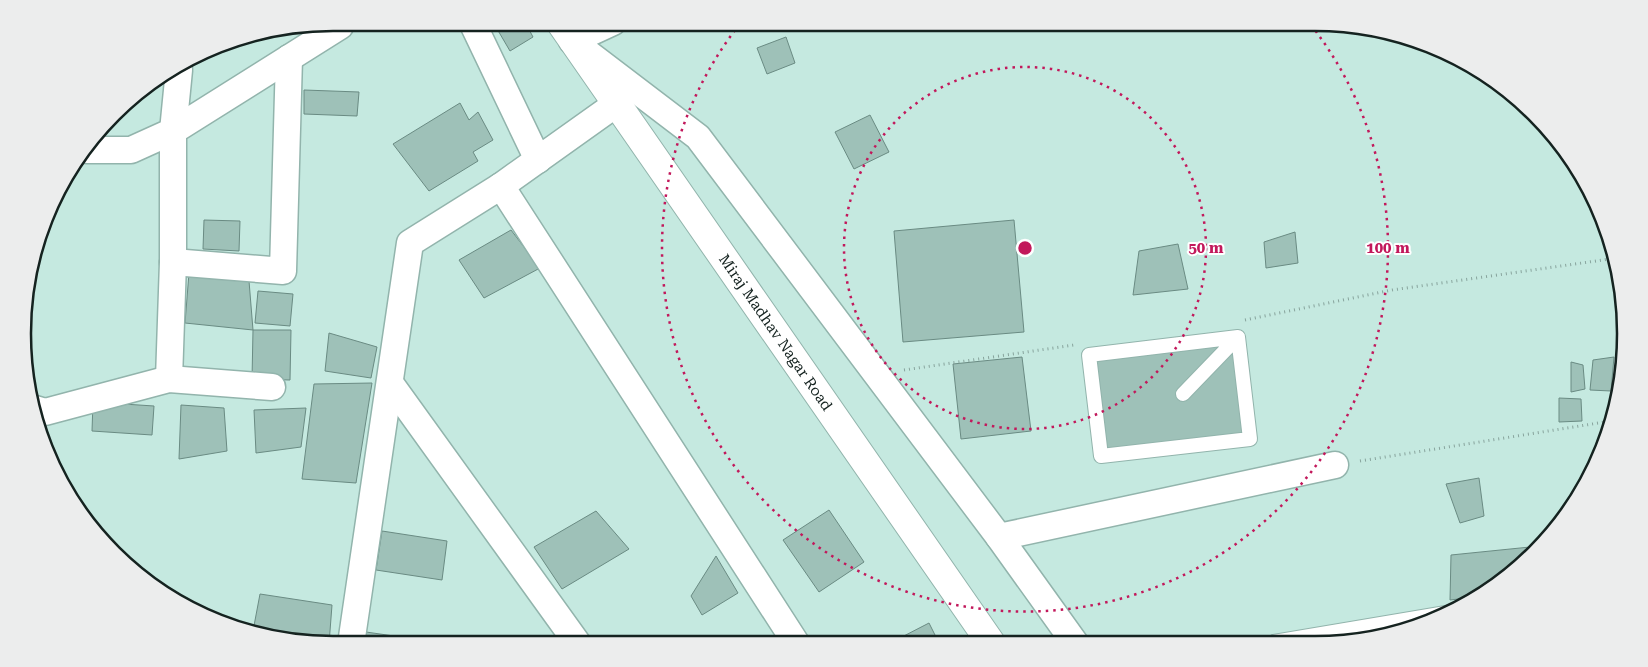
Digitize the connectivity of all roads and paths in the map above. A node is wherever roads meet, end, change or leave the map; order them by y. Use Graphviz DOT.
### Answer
graph roads {
  1 [pos="332,31"];
  2 [pos="476,31"];
  3 [pos="566,32"];
  4 [pos="289,58"];
  5 [pos="179,74"];
  6 [pos="616,104"];
  7 [pos="173,131"];
  8 [pos="94,150"];
  9 [pos="538,160"];
  10 [pos="501,186"];
  11 [pos="1607,259"];
  12 [pos="173,262"];
  13 [pos="1392,290"];
  14 [pos="1238,337"];
  15 [pos="169,379"];
  16 [pos="390,383"];
  17 [pos="272,387"];
  18 [pos="1183,394"];
  19 [pos="42,411"];
  20 [pos="1603,422"];
  21 [pos="1335,465"];
  22 [pos="999,537"];
  23 [pos="1418,618"];
  24 [pos="353,636"];
  25 [pos="572,636"];
  26 [pos="791,636"];
  27 [pos="986,636"];
  28 [pos="1071,636"];
  29 [pos="1310,636"];
  1 -- 4 [label="street"];
  2 -- 9 [label="street"];
  3 -- 6 [label="street, Miraj Madhav Nagar Road"];
  3 -- 22 [label="street"];
  4 -- 7 [label="street"];
  4 -- 12 [label="street"];
  5 -- 7 [label="street"];
  6 -- 9 [label="street"];
  6 -- 27 [label="street, Miraj Madhav Nagar Road"];
  7 -- 8 [label="street"];
  7 -- 12 [label="street"];
  9 -- 10 [label="street"];
  10 -- 16 [label="street"];
  10 -- 26 [label="street"];
  11 -- 13 [label="path"];
  12 -- 15 [label="street"];
  14 -- 14 [label="lane"];
  14 -- 18 [label="lane"];
  15 -- 17 [label="street"];
  15 -- 19 [label="street"];
  16 -- 24 [label="street"];
  16 -- 25 [label="street"];
  20 -- 21 [label="path"];
  21 -- 22 [label="street"];
  22 -- 28 [label="street"];
  23 -- 29 [label="lane"];
}
